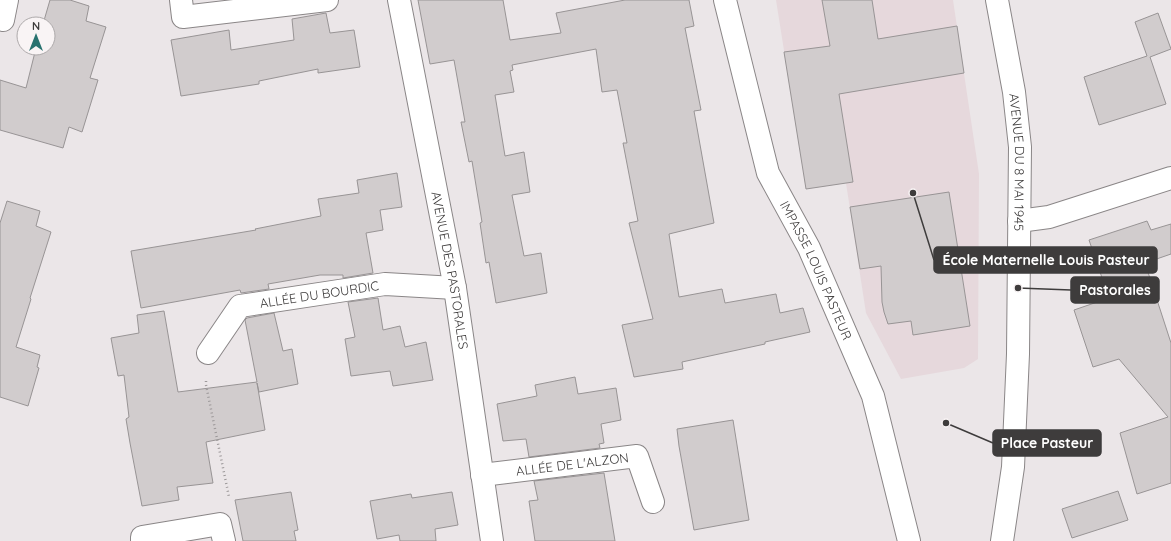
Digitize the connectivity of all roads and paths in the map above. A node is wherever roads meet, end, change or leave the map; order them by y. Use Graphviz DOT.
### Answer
graph roads {
  1 [pos="181,0"];
  2 [pos="326,0"];
  3 [pos="399,0"];
  4 [pos="725,0"];
  5 [pos="996,0"];
  6 [pos="1171,178"];
  7 [pos="1020,221"];
  8 [pos="455,288"];
  9 [pos="208,353"];
  10 [pos="482,475"];
  11 [pos="653,502"];
  12 [pos="222,533"];
  13 [pos="142,541"];
  14 [pos="492,541"];
  15 [pos="909,541"];
  16 [pos="1002,541"];
  1 -- 2 [label="street"];
  3 -- 8 [label="street, AVENUE DES PASTORALES"];
  4 -- 15 [label="street, IMPASSE LOUIS PASTEUR"];
  5 -- 7 [label="street, AVENUE DU 8 MAI 1945"];
  6 -- 7 [label="street"];
  7 -- 16 [label="street, AVENUE DU 8 MAI 1945"];
  8 -- 9 [label="street, ALLÉE DU BOURDIC"];
  8 -- 10 [label="street, AVENUE DES PASTORALES"];
  9 -- 12 [label="path"];
  10 -- 11 [label="street, ALLÉE DE L'ALZON"];
  10 -- 14 [label="street, AVENUE DES PASTORALES"];
  12 -- 13 [label="street"];
}
